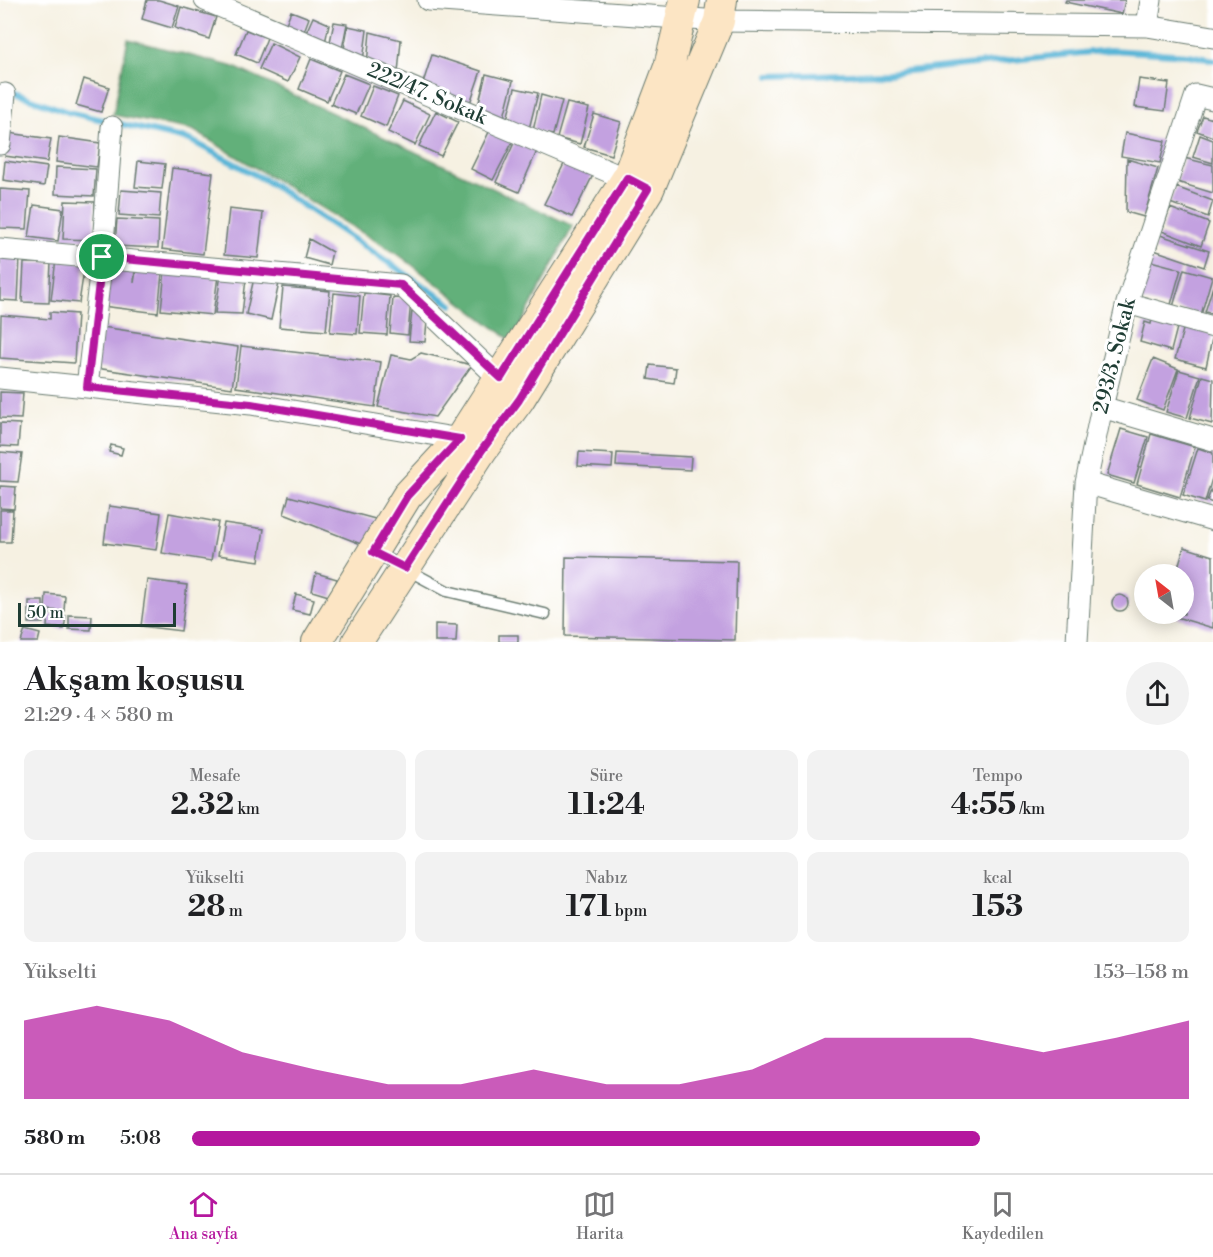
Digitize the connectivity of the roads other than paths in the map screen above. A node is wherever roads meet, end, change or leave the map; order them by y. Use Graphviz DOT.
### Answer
graph roads {
  1 [pos="205,0"];
  2 [pos="428,0"];
  3 [pos="1151,0"];
  4 [pos="547,4"];
  5 [pos="684,9"];
  6 [pos="720,11"];
  7 [pos="1147,27"];
  8 [pos="1213,37"];
  9 [pos="5,94"];
  10 [pos="1213,99"];
  11 [pos="112,126"];
  12 [pos="0,144"];
  13 [pos="638,184"];
  14 [pos="0,249"];
  15 [pos="102,257"];
  16 [pos="1127,303"];
  17 [pos="1213,327"];
  18 [pos="0,378"];
  19 [pos="87,387"];
  20 [pos="510,389"];
  21 [pos="1102,406"];
  22 [pos="460,439"];
  23 [pos="1213,440"];
  24 [pos="1086,483"];
  25 [pos="1213,520"];
  26 [pos="373,552"];
  27 [pos="405,568"];
  28 [pos="545,614"];
  29 [pos="317,642"];
  30 [pos="357,642"];
  31 [pos="1077,642"];
  1 -- 13 [label="street, 222/47. Sokak"];
  2 -- 4 [label="street"];
  3 -- 7 [label="street"];
  4 -- 5 [label="street"];
  5 -- 6 [label="street"];
  5 -- 13 [label="main road"];
  6 -- 7 [label="street"];
  6 -- 13 [label="main road"];
  7 -- 8 [label="street"];
  9 -- 12 [label="street"];
  10 -- 16 [label="street, 293/3. Sokak"];
  11 -- 15 [label="street"];
  13 -- 20 [label="main road"];
  14 -- 15 [label="street"];
  15 -- 19 [label="street"];
  15 -- 20 [label="street"];
  16 -- 17 [label="street"];
  16 -- 21 [label="street, 293/3. Sokak"];
  18 -- 19 [label="street"];
  19 -- 22 [label="street"];
  20 -- 22 [label="main road"];
  20 -- 27 [label="main road"];
  21 -- 23 [label="street"];
  21 -- 24 [label="street, 293/3. Sokak"];
  22 -- 26 [label="main road"];
  24 -- 25 [label="street"];
  24 -- 31 [label="street, 293/3. Sokak"];
  26 -- 27 [label="lane"];
  26 -- 29 [label="main road"];
  27 -- 28 [label="lane"];
  27 -- 30 [label="main road"];
}
